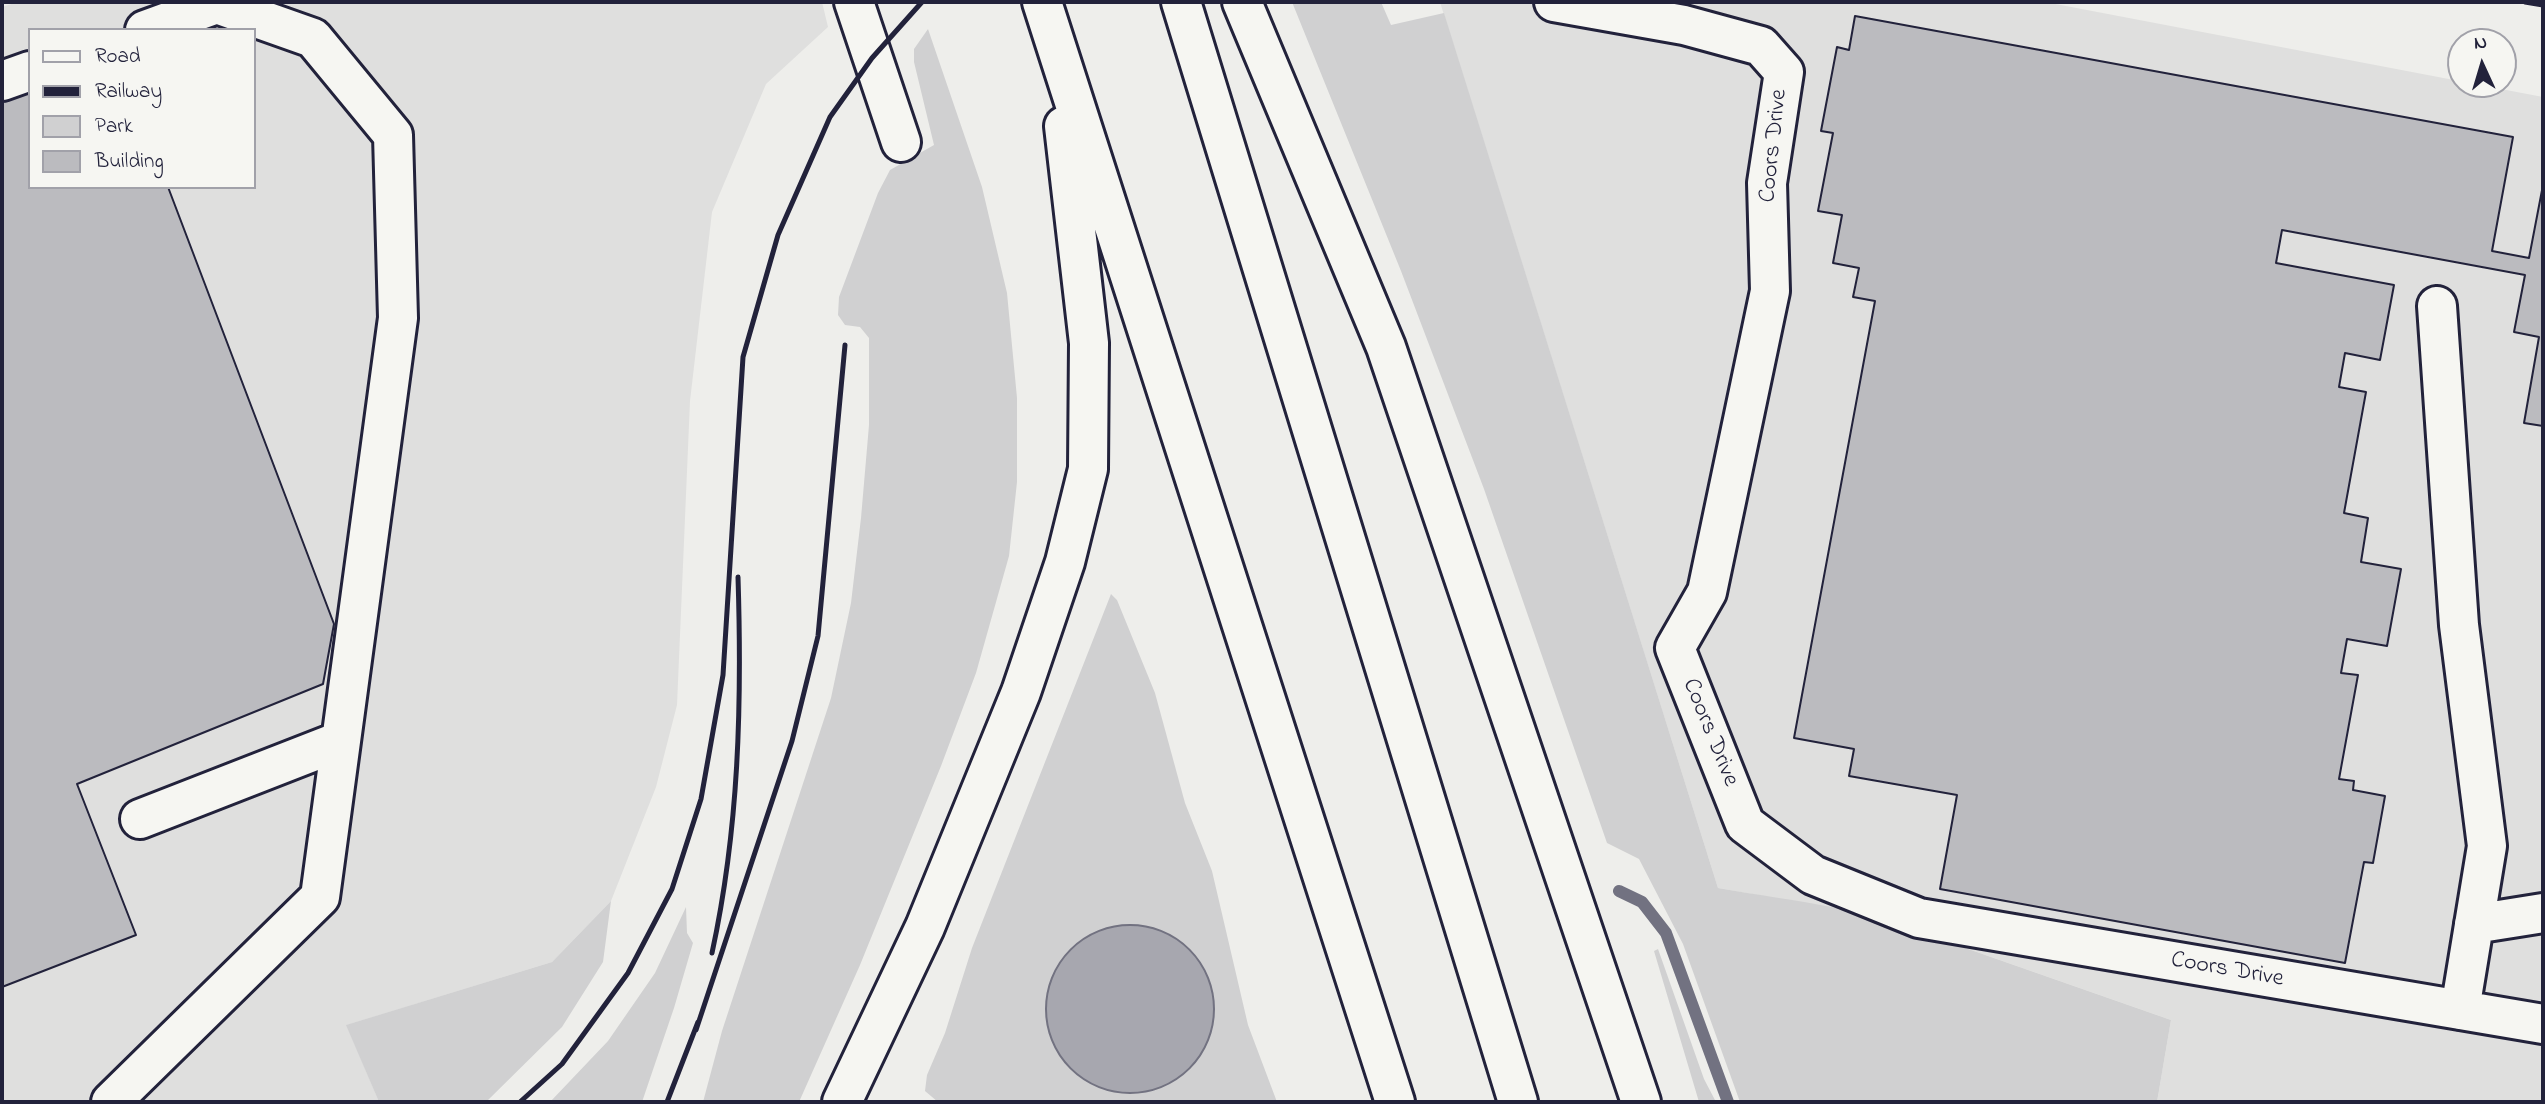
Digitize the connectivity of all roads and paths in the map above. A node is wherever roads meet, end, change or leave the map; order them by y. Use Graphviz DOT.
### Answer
graph roads {
  1 [pos="854,2"];
  2 [pos="1042,2"];
  3 [pos="1181,2"];
  4 [pos="1242,2"];
  5 [pos="1554,2"];
  6 [pos="151,28"];
  7 [pos="1054,40"];
  8 [pos="28,72"];
  9 [pos="2,81"];
  10 [pos="901,142"];
  11 [pos="2437,306"];
  12 [pos="340,741"];
  13 [pos="140,819"];
  14 [pos="2543,913"];
  15 [pos="2474,924"];
  16 [pos="2460,1010"];
  17 [pos="2543,1024"];
  18 [pos="111,1102"];
  19 [pos="842,1102"];
  20 [pos="1395,1102"];
  21 [pos="1518,1102"];
  22 [pos="1642,1102"];
  1 -- 10 [label="main road"];
  2 -- 7 [label="main road"];
  3 -- 21 [label="main road"];
  4 -- 22 [label="main road"];
  5 -- 16 [label="main road, Coors Drive"];
  6 -- 12 [label="main road"];
  7 -- 19 [label="main road"];
  7 -- 20 [label="main road"];
  8 -- 9 [label="main road"];
  11 -- 15 [label="main road"];
  12 -- 13 [label="main road"];
  12 -- 18 [label="main road"];
  14 -- 15 [label="main road"];
  15 -- 16 [label="main road"];
  16 -- 17 [label="main road, Coors Drive"];
}
